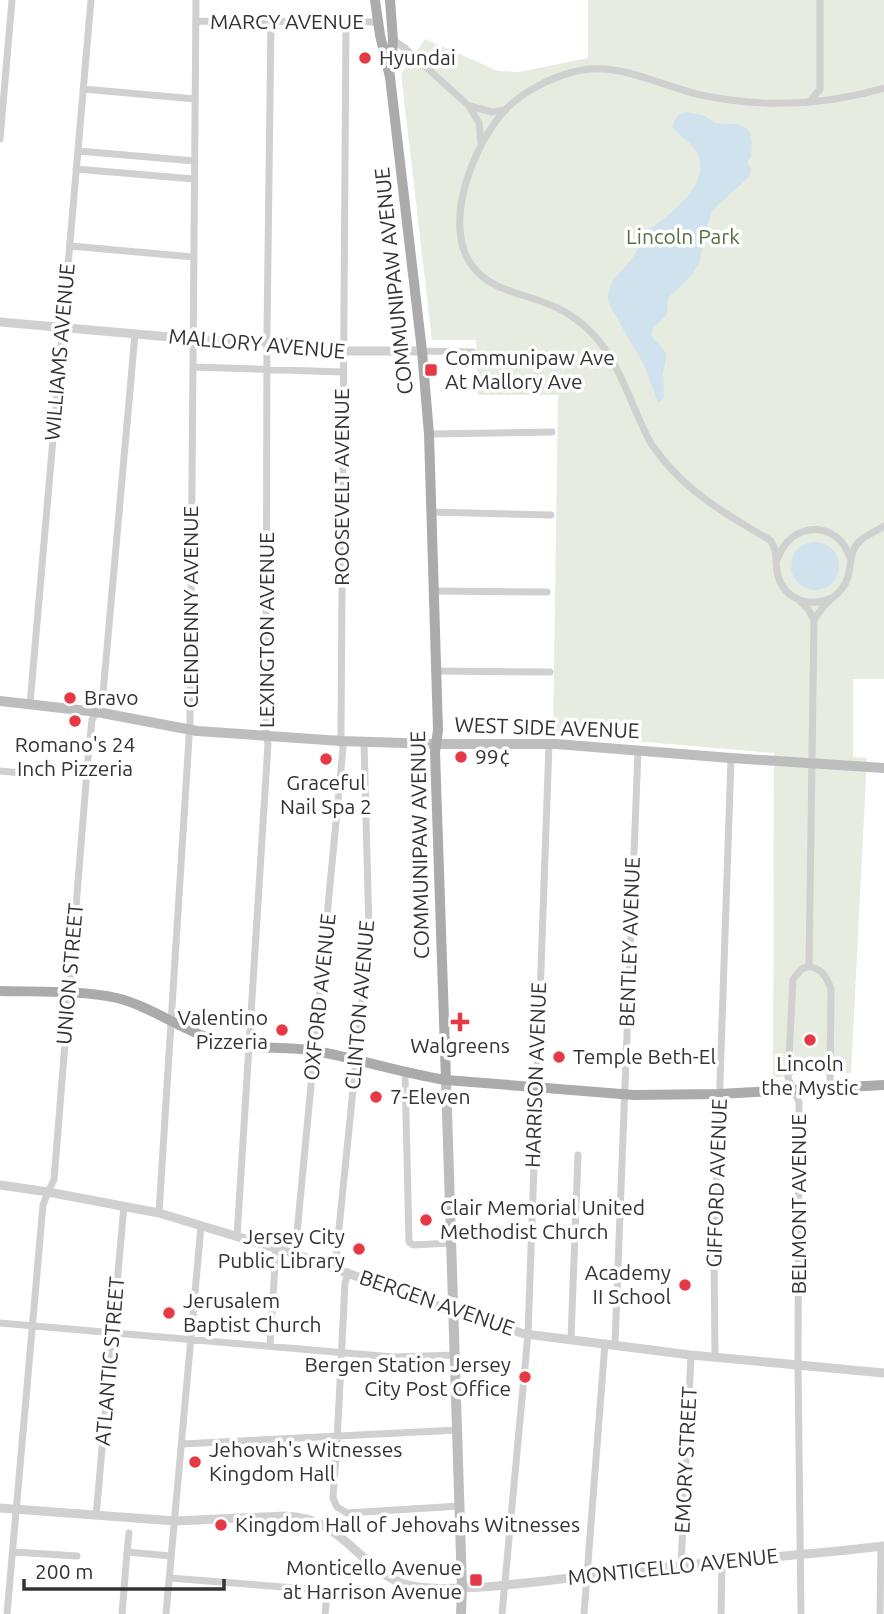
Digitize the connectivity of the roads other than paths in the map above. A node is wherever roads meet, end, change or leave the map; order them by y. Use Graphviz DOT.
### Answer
graph roads {
  1 [pos="12,0"];
  2 [pos="91,0"];
  3 [pos="196,0"];
  4 [pos="375,0"];
  5 [pos="390,0"];
  6 [pos="820,0"];
  7 [pos="196,21"];
  8 [pos="271,22"];
  9 [pos="378,22"];
  10 [pos="345,23"];
  11 [pos="393,40"];
  12 [pos="390,76"];
  13 [pos="884,88"];
  14 [pos="83,89"];
  15 [pos="820,89"];
  16 [pos="195,99"];
  17 [pos="831,100"];
  18 [pos="809,102"];
  19 [pos="469,106"];
  20 [pos="506,110"];
  21 [pos="0,139"];
  22 [pos="481,143"];
  23 [pos="78,151"];
  24 [pos="195,161"];
  25 [pos="76,169"];
  26 [pos="194,179"];
  27 [pos="70,246"];
  28 [pos="194,257"];
  29 [pos="0,322"];
  30 [pos="63,328"];
  31 [pos="135,334"];
  32 [pos="193,339"];
  33 [pos="267,341"];
  34 [pos="422,351"];
  35 [pos="342,352"];
  36 [pos="473,352"];
  37 [pos="193,367"];
  38 [pos="267,370"];
  39 [pos="342,372"];
  40 [pos="552,432"];
  41 [pos="429,434"];
  42 [pos="431,512"];
  43 [pos="551,515"];
  44 [pos="884,526"];
  45 [pos="850,559"];
  46 [pos="777,562"];
  47 [pos="434,592"];
  48 [pos="547,593"];
  49 [pos="831,598"];
  50 [pos="798,600"];
  51 [pos="814,620"];
  52 [pos="435,671"];
  53 [pos="550,672"];
  54 [pos="0,701"];
  55 [pos="30,704"];
  56 [pos="97,712"];
  57 [pos="190,730"];
  58 [pos="266,735"];
  59 [pos="341,741"];
  60 [pos="364,742"];
  61 [pos="436,744"];
  62 [pos="549,744"];
  63 [pos="638,750"];
  64 [pos="731,758"];
  65 [pos="812,763"];
  66 [pos="884,768"];
  67 [pos="0,771"];
  68 [pos="32,774"];
  69 [pos="809,966"];
  70 [pos="0,990"];
  71 [pos="68,993"];
  72 [pos="172,1021"];
  73 [pos="250,1047"];
  74 [pos="314,1050"];
  75 [pos="356,1060"];
  76 [pos="405,1072"];
  77 [pos="446,1080"];
  78 [pos="884,1084"];
  79 [pos="830,1087"];
  80 [pos="536,1088"];
  81 [pos="794,1090"];
  82 [pos="625,1094"];
  83 [pos="719,1094"];
  84 [pos="578,1155"];
  85 [pos="0,1185"];
  86 [pos="48,1192"];
  87 [pos="124,1206"];
  88 [pos="159,1213"];
  89 [pos="201,1226"];
  90 [pos="237,1237"];
  91 [pos="451,1243"];
  92 [pos="275,1248"];
  93 [pos="295,1254"];
  94 [pos="335,1268"];
  95 [pos="348,1272"];
  96 [pos="454,1312"];
  97 [pos="0,1323"];
  98 [pos="32,1325"];
  99 [pos="112,1332"];
  100 [pos="528,1334"];
  101 [pos="571,1338"];
  102 [pos="191,1339"];
  103 [pos="610,1344"];
  104 [pos="270,1346"];
  105 [pos="342,1352"];
  106 [pos="456,1355"];
  107 [pos="691,1355"];
  108 [pos="715,1357"];
  109 [pos="798,1366"];
  110 [pos="884,1373"];
  111 [pos="458,1430"];
  112 [pos="338,1436"];
  113 [pos="182,1444"];
  114 [pos="460,1506"];
  115 [pos="0,1508"];
  116 [pos="18,1510"];
  117 [pos="96,1516"];
  118 [pos="175,1521"];
  119 [pos="129,1533"];
  120 [pos="882,1546"];
  121 [pos="14,1552"];
  122 [pos="127,1552"];
  123 [pos="801,1554"];
  124 [pos="77,1556"];
  125 [pos="171,1556"];
  126 [pos="722,1562"];
  127 [pos="681,1565"];
  128 [pos="587,1575"];
  129 [pos="170,1578"];
  130 [pos="504,1585"];
  131 [pos="462,1588"];
  132 [pos="7,1614"];
  133 [pos="122,1614"];
  134 [pos="166,1614"];
  135 [pos="325,1614"];
  136 [pos="461,1614"];
  137 [pos="502,1614"];
  138 [pos="584,1614"];
  139 [pos="721,1614"];
  140 [pos="801,1614"];
  141 [pos="880,1614"];
  1 -- 21 [label="street"];
  2 -- 14 [label="street, WILLIAMS AVENUE"];
  3 -- 7 [label="street, CLENDENNY AVENUE"];
  4 -- 9 [label="main road, COMMUNIPAW AVENUE"];
  5 -- 11 [label="main road, COMMUNIPAW AVENUE"];
  6 -- 15 [label="street"];
  7 -- 8 [label="street, MARCY AVENUE"];
  7 -- 16 [label="street, CLENDENNY AVENUE"];
  8 -- 10 [label="street, MARCY AVENUE"];
  8 -- 33 [label="street, LEXINGTON AVENUE"];
  9 -- 10 [label="street, MARCY AVENUE"];
  9 -- 12 [label="main road, COMMUNIPAW AVENUE"];
  10 -- 35 [label="street, ROOSEVELT AVENUE"];
  11 -- 12 [label="main road, COMMUNIPAW AVENUE"];
  11 -- 19 [label="street"];
  12 -- 34 [label="main road, COMMUNIPAW AVENUE"];
  13 -- 17 [label="street"];
  14 -- 16 [label="street"];
  14 -- 23 [label="street, WILLIAMS AVENUE"];
  15 -- 17 [label="street"];
  15 -- 18 [label="street"];
  16 -- 24 [label="street, CLENDENNY AVENUE"];
  17 -- 18 [label="street"];
  18 -- 20 [label="street"];
  19 -- 20 [label="street"];
  19 -- 22 [label="street"];
  20 -- 22 [label="street"];
  22 -- 46 [label="street"];
  23 -- 24 [label="street"];
  23 -- 25 [label="street, WILLIAMS AVENUE"];
  24 -- 26 [label="street, CLENDENNY AVENUE"];
  25 -- 26 [label="street"];
  25 -- 27 [label="street, WILLIAMS AVENUE"];
  26 -- 28 [label="street, CLENDENNY AVENUE"];
  27 -- 28 [label="street"];
  27 -- 30 [label="street, WILLIAMS AVENUE"];
  28 -- 32 [label="street, CLENDENNY AVENUE"];
  29 -- 30 [label="street, MALLORY AVENUE"];
  30 -- 31 [label="street, MALLORY AVENUE"];
  30 -- 55 [label="street, WILLIAMS AVENUE"];
  31 -- 32 [label="street, MALLORY AVENUE"];
  31 -- 56 [label="street, UNION STREET"];
  32 -- 33 [label="street, MALLORY AVENUE"];
  32 -- 37 [label="street, CLENDENNY AVENUE"];
  33 -- 35 [label="street, MALLORY AVENUE"];
  33 -- 38 [label="street, LEXINGTON AVENUE"];
  34 -- 35 [label="street, MALLORY AVENUE"];
  34 -- 36 [label="street, MALLORY AVENUE"];
  34 -- 41 [label="main road, COMMUNIPAW AVENUE"];
  35 -- 39 [label="street, ROOSEVELT AVENUE"];
  37 -- 38 [label="street"];
  37 -- 57 [label="street, CLENDENNY AVENUE"];
  38 -- 39 [label="street"];
  38 -- 58 [label="street, LEXINGTON AVENUE"];
  39 -- 59 [label="street, ROOSEVELT AVENUE"];
  40 -- 41 [label="street"];
  41 -- 42 [label="main road, COMMUNIPAW AVENUE"];
  42 -- 43 [label="street"];
  42 -- 47 [label="main road, COMMUNIPAW AVENUE"];
  44 -- 45 [label="street"];
  45 -- 46 [label="street"];
  45 -- 49 [label="street"];
  46 -- 50 [label="street"];
  47 -- 48 [label="street"];
  47 -- 52 [label="main road, COMMUNIPAW AVENUE"];
  49 -- 50 [label="street"];
  49 -- 51 [label="street"];
  50 -- 51 [label="street"];
  51 -- 65 [label="street"];
  52 -- 53 [label="street"];
  52 -- 61 [label="main road, COMMUNIPAW AVENUE"];
  54 -- 55 [label="main road, WEST SIDE AVENUE"];
  55 -- 56 [label="main road, WEST SIDE AVENUE"];
  56 -- 57 [label="main road, WEST SIDE AVENUE"];
  56 -- 71 [label="street, UNION STREET"];
  57 -- 58 [label="main road, WEST SIDE AVENUE"];
  57 -- 72 [label="street, CLENDENNY AVENUE"];
  58 -- 59 [label="main road, WEST SIDE AVENUE"];
  58 -- 73 [label="street, LEXINGTON AVENUE"];
  59 -- 60 [label="main road, WEST SIDE AVENUE"];
  59 -- 74 [label="street, OXFORD AVENUE"];
  60 -- 61 [label="main road, WEST SIDE AVENUE"];
  60 -- 75 [label="street, CLINTON AVENUE"];
  61 -- 62 [label="main road, WEST SIDE AVENUE"];
  61 -- 77 [label="main road, COMMUNIPAW AVENUE"];
  62 -- 63 [label="main road, WEST SIDE AVENUE"];
  62 -- 80 [label="street, HARRISON AVENUE"];
  63 -- 64 [label="main road, WEST SIDE AVENUE"];
  63 -- 82 [label="street, BENTLEY AVENUE"];
  64 -- 65 [label="main road, WEST SIDE AVENUE"];
  64 -- 83 [label="street, GIFFORD AVENUE"];
  65 -- 66 [label="main road, WEST SIDE AVENUE"];
  65 -- 69 [label="street"];
  67 -- 68 [label="street"];
  69 -- 79 [label="street"];
  69 -- 81 [label="street, BELMONT AVENUE"];
  70 -- 71 [label="main road"];
  71 -- 72 [label="main road"];
  71 -- 86 [label="street, UNION STREET"];
  72 -- 73 [label="main road"];
  72 -- 88 [label="street, CLENDENNY AVENUE"];
  73 -- 74 [label="main road"];
  73 -- 90 [label="street, LEXINGTON AVENUE"];
  74 -- 75 [label="main road"];
  74 -- 93 [label="street, OXFORD AVENUE"];
  75 -- 76 [label="main road"];
  75 -- 94 [label="street, CLINTON AVENUE"];
  76 -- 77 [label="main road"];
  76 -- 91 [label="street"];
  77 -- 80 [label="main road"];
  77 -- 91 [label="main road, COMMUNIPAW AVENUE"];
  78 -- 79 [label="main road"];
  79 -- 81 [label="main road"];
  80 -- 82 [label="main road"];
  80 -- 100 [label="street, HARRISON AVENUE"];
  81 -- 83 [label="main road"];
  81 -- 109 [label="street, BELMONT AVENUE"];
  82 -- 83 [label="main road"];
  82 -- 103 [label="street, BENTLEY AVENUE"];
  83 -- 108 [label="street, GIFFORD AVENUE"];
  84 -- 101 [label="street"];
  85 -- 86 [label="street, BERGEN AVENUE"];
  86 -- 87 [label="street, BERGEN AVENUE"];
  86 -- 98 [label="street, UNION STREET"];
  87 -- 88 [label="street, BERGEN AVENUE"];
  87 -- 99 [label="street, ATLANTIC STREET"];
  88 -- 89 [label="street, BERGEN AVENUE"];
  89 -- 90 [label="street, BERGEN AVENUE"];
  89 -- 102 [label="street"];
  90 -- 92 [label="street, BERGEN AVENUE"];
  91 -- 96 [label="main road, COMMUNIPAW AVENUE"];
  92 -- 93 [label="street, BERGEN AVENUE"];
  92 -- 104 [label="street"];
  93 -- 94 [label="street, BERGEN AVENUE"];
  94 -- 95 [label="street, BERGEN AVENUE"];
  95 -- 96 [label="street, BERGEN AVENUE"];
  95 -- 105 [label="street"];
  96 -- 100 [label="street, BERGEN AVENUE"];
  96 -- 106 [label="main road, COMMUNIPAW AVENUE"];
  97 -- 98 [label="street"];
  98 -- 99 [label="street"];
  98 -- 116 [label="street, UNION STREET"];
  99 -- 102 [label="street"];
  99 -- 117 [label="street, ATLANTIC STREET"];
  100 -- 101 [label="street, BERGEN AVENUE"];
  100 -- 130 [label="street, HARRISON AVENUE"];
  101 -- 103 [label="street, BERGEN AVENUE"];
  102 -- 104 [label="street"];
  102 -- 113 [label="street"];
  103 -- 107 [label="street, BERGEN AVENUE"];
  103 -- 128 [label="street, BENTLEY AVENUE"];
  104 -- 105 [label="street"];
  105 -- 106 [label="street"];
  105 -- 112 [label="street"];
  106 -- 111 [label="main road, COMMUNIPAW AVENUE"];
  107 -- 108 [label="street, BERGEN AVENUE"];
  107 -- 127 [label="street, EMORY STREET"];
  108 -- 109 [label="street, BERGEN AVENUE"];
  109 -- 110 [label="street, BERGEN AVENUE"];
  109 -- 123 [label="street, BELMONT AVENUE"];
  111 -- 112 [label="street"];
  111 -- 114 [label="main road, COMMUNIPAW AVENUE"];
  112 -- 113 [label="street"];
  112 -- 114 [label="street"];
  113 -- 118 [label="street"];
  114 -- 131 [label="main road, COMMUNIPAW AVENUE"];
  115 -- 116 [label="street, MONTICELLO AVENUE"];
  116 -- 117 [label="street, MONTICELLO AVENUE"];
  116 -- 121 [label="street, UNION STREET"];
  117 -- 118 [label="street, MONTICELLO AVENUE"];
  118 -- 125 [label="street"];
  118 -- 131 [label="street, MONTICELLO AVENUE"];
  119 -- 122 [label="street"];
  120 -- 123 [label="street, MONTICELLO AVENUE"];
  120 -- 141 [label="street"];
  121 -- 124 [label="street"];
  121 -- 132 [label="street, UNION STREET"];
  122 -- 125 [label="street"];
  122 -- 133 [label="street"];
  123 -- 126 [label="street, MONTICELLO AVENUE"];
  123 -- 140 [label="street, BELMONT AVENUE"];
  125 -- 129 [label="street"];
  126 -- 127 [label="street, MONTICELLO AVENUE"];
  126 -- 139 [label="street"];
  127 -- 128 [label="street, MONTICELLO AVENUE"];
  128 -- 130 [label="street, MONTICELLO AVENUE"];
  128 -- 138 [label="street, BENTLEY AVENUE"];
  129 -- 134 [label="street"];
  129 -- 135 [label="street"];
  130 -- 131 [label="street, MONTICELLO AVENUE"];
  130 -- 137 [label="street, HARRISON AVENUE"];
  131 -- 136 [label="main road, COMMUNIPAW AVENUE"];
}
